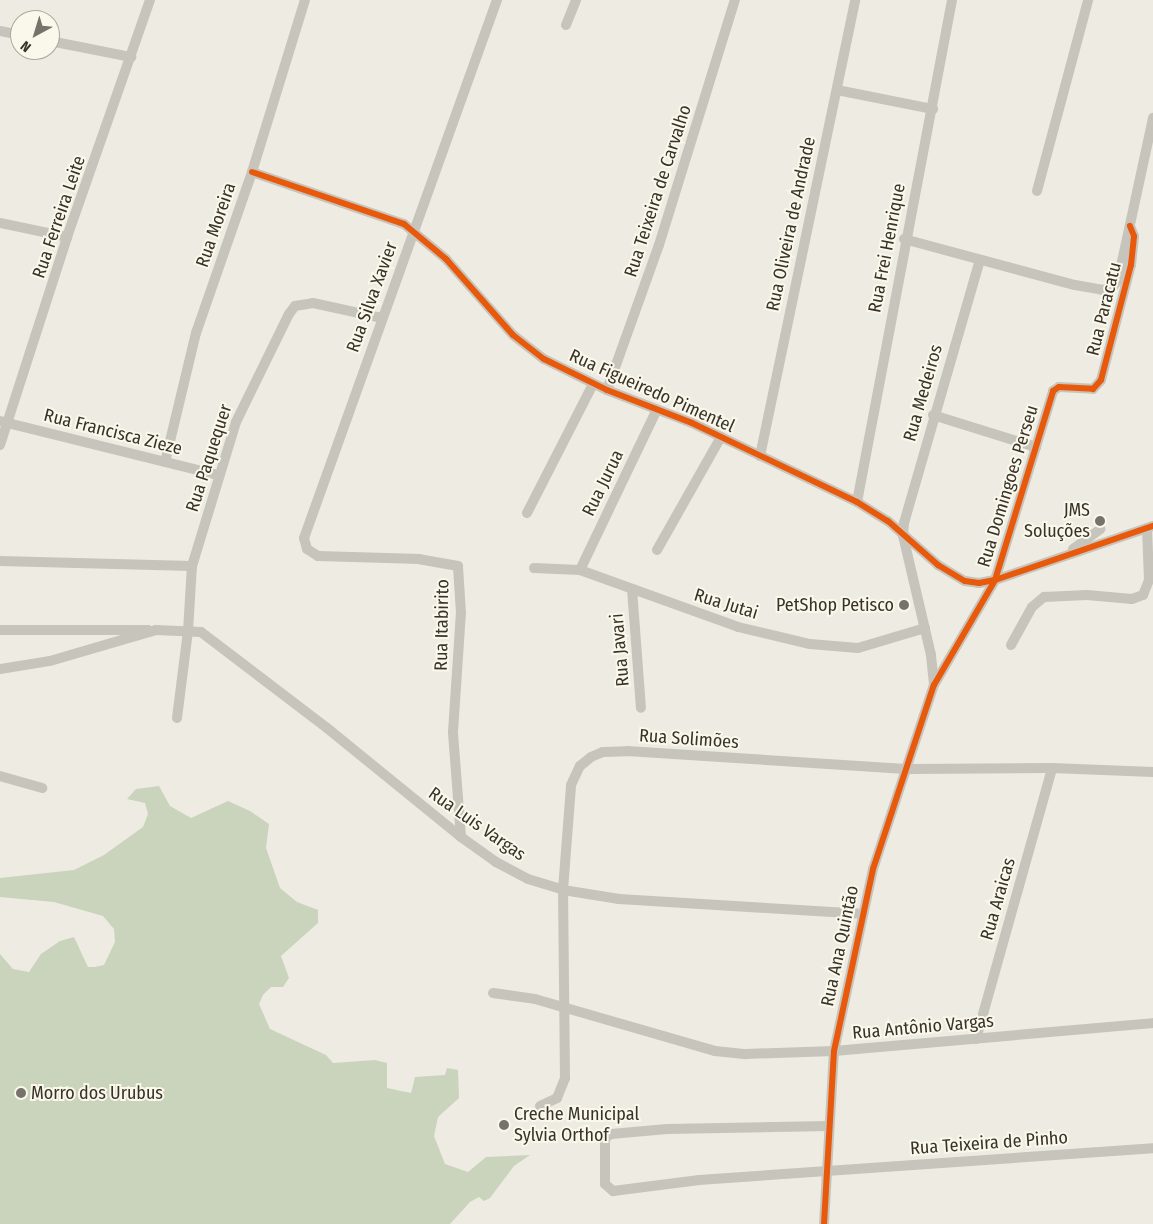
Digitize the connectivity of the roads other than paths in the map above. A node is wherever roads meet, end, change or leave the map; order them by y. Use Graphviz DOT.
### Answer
graph roads {
  1 [pos="150,0"];
  2 [pos="305,0"];
  3 [pos="497,0"];
  4 [pos="576,0"];
  5 [pos="735,0"];
  6 [pos="855,0"];
  7 [pos="952,0"];
  8 [pos="1088,0"];
  9 [pos="566,25"];
  10 [pos="60,43"];
  11 [pos="131,57"];
  12 [pos="837,90"];
  13 [pos="933,108"];
  14 [pos="1153,118"];
  15 [pos="1149,153"];
  16 [pos="252,172"];
  17 [pos="1037,191"];
  18 [pos="0,223"];
  19 [pos="1130,226"];
  20 [pos="414,230"];
  21 [pos="67,237"];
  22 [pos="904,239"];
  23 [pos="980,260"];
  24 [pos="382,318"];
  25 [pos="593,384"];
  26 [pos="607,390"];
  27 [pos="1050,401"];
  28 [pos="657,409"];
  29 [pos="933,415"];
  30 [pos="4,422"];
  31 [pos="721,437"];
  32 [pos="0,445"];
  33 [pos="1036,447"];
  34 [pos="760,456"];
  35 [pos="165,462"];
  36 [pos="218,475"];
  37 [pos="857,502"];
  38 [pos="526,513"];
  39 [pos="1150,527"];
  40 [pos="1100,529"];
  41 [pos="903,536"];
  42 [pos="307,550"];
  43 [pos="657,550"];
  44 [pos="1062,557"];
  45 [pos="0,561"];
  46 [pos="192,566"];
  47 [pos="534,568"];
  48 [pos="580,570"];
  49 [pos="995,580"];
  50 [pos="632,589"];
  51 [pos="925,628"];
  52 [pos="0,630"];
  53 [pos="156,630"];
  54 [pos="188,631"];
  55 [pos="1011,645"];
  56 [pos="0,669"];
  57 [pos="934,684"];
  58 [pos="642,708"];
  59 [pos="177,718"];
  60 [pos="909,768"];
  61 [pos="1052,768"];
  62 [pos="1153,772"];
  63 [pos="0,776"];
  64 [pos="42,788"];
  65 [pos="461,837"];
  66 [pos="563,890"];
  67 [pos="861,914"];
  68 [pos="493,993"];
  69 [pos="567,1008"];
  70 [pos="1153,1023"];
  71 [pos="976,1039"];
  72 [pos="834,1050"];
  73 [pos="540,1106"];
  74 [pos="829,1126"];
  75 [pos="1153,1148"];
  76 [pos="828,1171"];
  77 [pos="824,1224"];
  1 -- 11 [label="street, Rua Ferreira Leite"];
  2 -- 16 [label="street, Rua Moreira"];
  3 -- 20 [label="street, Rua Silva Xavier"];
  4 -- 9 [label="street"];
  5 -- 26 [label="street, Rua Teixeira de Carvalho"];
  6 -- 12 [label="street, Rua Oliveira de Andrade"];
  7 -- 13 [label="street, Rua Frei Henrique"];
  8 -- 17 [label="street"];
  10 -- 11 [label="street"];
  11 -- 21 [label="street, Rua Ferreira Leite"];
  12 -- 13 [label="street"];
  12 -- 34 [label="street, Rua Oliveira de Andrade"];
  13 -- 22 [label="street, Rua Frei Henrique"];
  14 -- 15 [label="street"];
  15 -- 19 [label="street"];
  16 -- 20 [label="street, Rua Figueiredo Pimentel"];
  16 -- 35 [label="street, Rua Moreira"];
  18 -- 21 [label="street"];
  19 -- 23 [label="street, Rua Paracatu"];
  19 -- 27 [label="street, Rua Paracatu"];
  20 -- 24 [label="street, Rua Silva Xavier"];
  20 -- 25 [label="street, Rua Figueiredo Pimentel"];
  21 -- 30 [label="street, Rua Ferreira Leite"];
  22 -- 23 [label="street, Rua Paracatu"];
  22 -- 37 [label="street, Rua Frei Henrique"];
  23 -- 29 [label="street, Rua Medeiros"];
  24 -- 36 [label="street, Rua Paquequer"];
  24 -- 42 [label="street, Rua Silva Xavier"];
  25 -- 26 [label="street, Rua Figueiredo Pimentel"];
  25 -- 38 [label="street"];
  26 -- 28 [label="street, Rua Figueiredo Pimentel"];
  27 -- 33 [label="street, Rua Domingoes Perseu"];
  28 -- 31 [label="street, Rua Figueiredo Pimentel"];
  28 -- 48 [label="street, Rua Jurua"];
  29 -- 33 [label="street"];
  29 -- 41 [label="street, Rua Medeiros"];
  30 -- 32 [label="street, Rua Ferreira Leite"];
  30 -- 35 [label="street, Rua Francisca Zieze"];
  31 -- 34 [label="street, Rua Figueiredo Pimentel"];
  31 -- 43 [label="street"];
  33 -- 49 [label="street, Rua Domingoes Perseu"];
  34 -- 37 [label="street, Rua Figueiredo Pimentel"];
  35 -- 36 [label="street, Rua Francisca Zieze"];
  36 -- 46 [label="street, Rua Paquequer"];
  37 -- 41 [label="street, Rua Figueiredo Pimentel"];
  39 -- 44 [label="street, Rua Figueiredo Pimentel"];
  39 -- 55 [label="street"];
  40 -- 44 [label="street, Rua Figueiredo Pimentel"];
  41 -- 49 [label="street, Rua Figueiredo Pimentel"];
  41 -- 51 [label="street"];
  42 -- 65 [label="street, Rua Itabirito"];
  44 -- 49 [label="street, Rua Figueiredo Pimentel"];
  45 -- 46 [label="street"];
  46 -- 54 [label="street, Rua Paquequer"];
  47 -- 48 [label="street, Rua Jutai"];
  48 -- 50 [label="street, Rua Jutai"];
  49 -- 57 [label="street, Rua Domingoes Perseu"];
  50 -- 51 [label="street, Rua Jutai"];
  50 -- 58 [label="street, Rua Javari"];
  51 -- 57 [label="street"];
  52 -- 53 [label="street, Rua Luis Vargas"];
  53 -- 54 [label="street, Rua Luis Vargas"];
  53 -- 56 [label="street"];
  54 -- 59 [label="street, Rua Paquequer"];
  54 -- 65 [label="street, Rua Luis Vargas"];
  57 -- 60 [label="street, Rua Ana Quintão"];
  60 -- 61 [label="street, Rua Solimões"];
  60 -- 66 [label="street, Rua Solimões"];
  60 -- 67 [label="street, Rua Ana Quintão"];
  61 -- 62 [label="street, Rua Solimões"];
  61 -- 71 [label="street, Rua Araicas"];
  63 -- 64 [label="street"];
  65 -- 66 [label="street, Rua Luis Vargas"];
  66 -- 67 [label="street, Rua Luis Vargas"];
  66 -- 69 [label="street, Rua Solimões"];
  67 -- 72 [label="street, Rua Ana Quintão"];
  68 -- 69 [label="street, Rua Antônio Vargas"];
  69 -- 72 [label="street, Rua Antônio Vargas"];
  69 -- 73 [label="street, Rua Solimões"];
  70 -- 71 [label="street, Rua Antônio Vargas"];
  71 -- 72 [label="street, Rua Antônio Vargas"];
  72 -- 74 [label="street, Rua Ana Quintão"];
  74 -- 76 [label="street, Rua Ana Quintão"];
  74 -- 76 [label="street, Rua Teixeira de Pinho"];
  75 -- 76 [label="street, Rua Teixeira de Pinho"];
  76 -- 77 [label="street, Rua Ana Quintão"];
}
